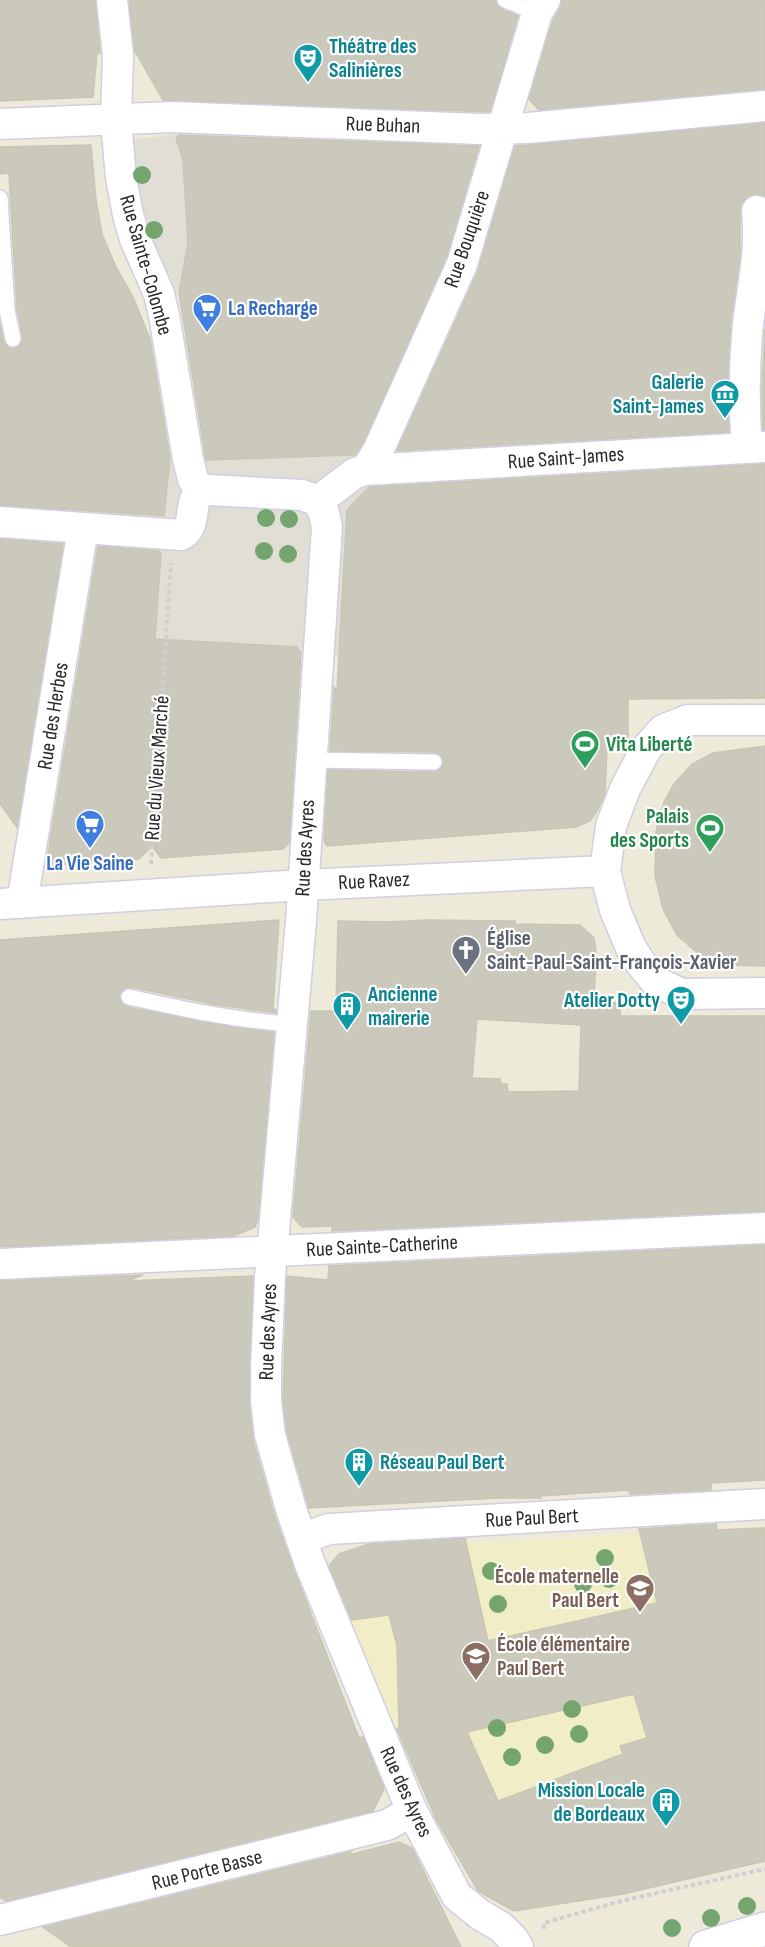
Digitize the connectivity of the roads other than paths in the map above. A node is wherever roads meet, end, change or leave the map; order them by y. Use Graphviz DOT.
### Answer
graph roads {
  1 [pos="112,0"];
  2 [pos="505,0"];
  3 [pos="541,6"];
  4 [pos="765,106"];
  5 [pos="116,120"];
  6 [pos="0,124"];
  7 [pos="503,128"];
  8 [pos="0,198"];
  9 [pos="757,211"];
  10 [pos="13,339"];
  11 [pos="756,447"];
  12 [pos="366,470"];
  13 [pos="200,491"];
  14 [pos="318,501"];
  15 [pos="0,522"];
  16 [pos="83,528"];
  17 [pos="765,720"];
  18 [pos="311,760"];
  19 [pos="434,762"];
  20 [pos="605,871"];
  21 [pos="303,885"];
  22 [pos="11,904"];
  23 [pos="765,993"];
  24 [pos="129,997"];
  25 [pos="292,1024"];
  26 [pos="765,1228"];
  27 [pos="273,1251"];
  28 [pos="0,1264"];
  29 [pos="765,1504"];
  30 [pos="301,1539"];
  31 [pos="412,1811"];
  32 [pos="0,1920"];
  33 [pos="765,1929"];
  34 [pos="518,1947"];
  35 [pos="706,1947"];
  1 -- 5 [label="street, Rue Sainte-Colombe"];
  2 -- 3 [label="lane"];
  3 -- 7 [label="street, Rue Bouquière"];
  4 -- 7 [label="street, Rue Buhan"];
  5 -- 6 [label="street, Rue Buhan"];
  5 -- 7 [label="street, Rue Buhan"];
  5 -- 13 [label="street, Rue Sainte-Colombe"];
  7 -- 12 [label="street, Rue Bouquière"];
  8 -- 10 [label="lane"];
  9 -- 11 [label="street"];
  11 -- 12 [label="street, Rue Saint-James"];
  12 -- 14 [label="street"];
  13 -- 14 [label="street"];
  13 -- 16 [label="street"];
  14 -- 18 [label="street, Rue des Ayres"];
  15 -- 16 [label="street"];
  16 -- 22 [label="street, Rue des Herbes"];
  17 -- 20 [label="street"];
  18 -- 19 [label="lane"];
  18 -- 21 [label="street, Rue des Ayres"];
  20 -- 21 [label="street, Rue Ravez"];
  20 -- 23 [label="street"];
  21 -- 22 [label="street, Rue Ravez"];
  21 -- 25 [label="street, Rue des Ayres"];
  24 -- 25 [label="lane"];
  25 -- 27 [label="street, Rue des Ayres"];
  26 -- 27 [label="street, Rue Sainte-Catherine"];
  27 -- 28 [label="street, Rue Sainte-Catherine"];
  27 -- 30 [label="street, Rue des Ayres"];
  29 -- 30 [label="street, Rue Paul Bert"];
  30 -- 31 [label="street, Rue des Ayres"];
  31 -- 32 [label="street, Rue Porte Basse"];
  31 -- 34 [label="street, Rue des Ayres"];
  33 -- 35 [label="street"];
}
